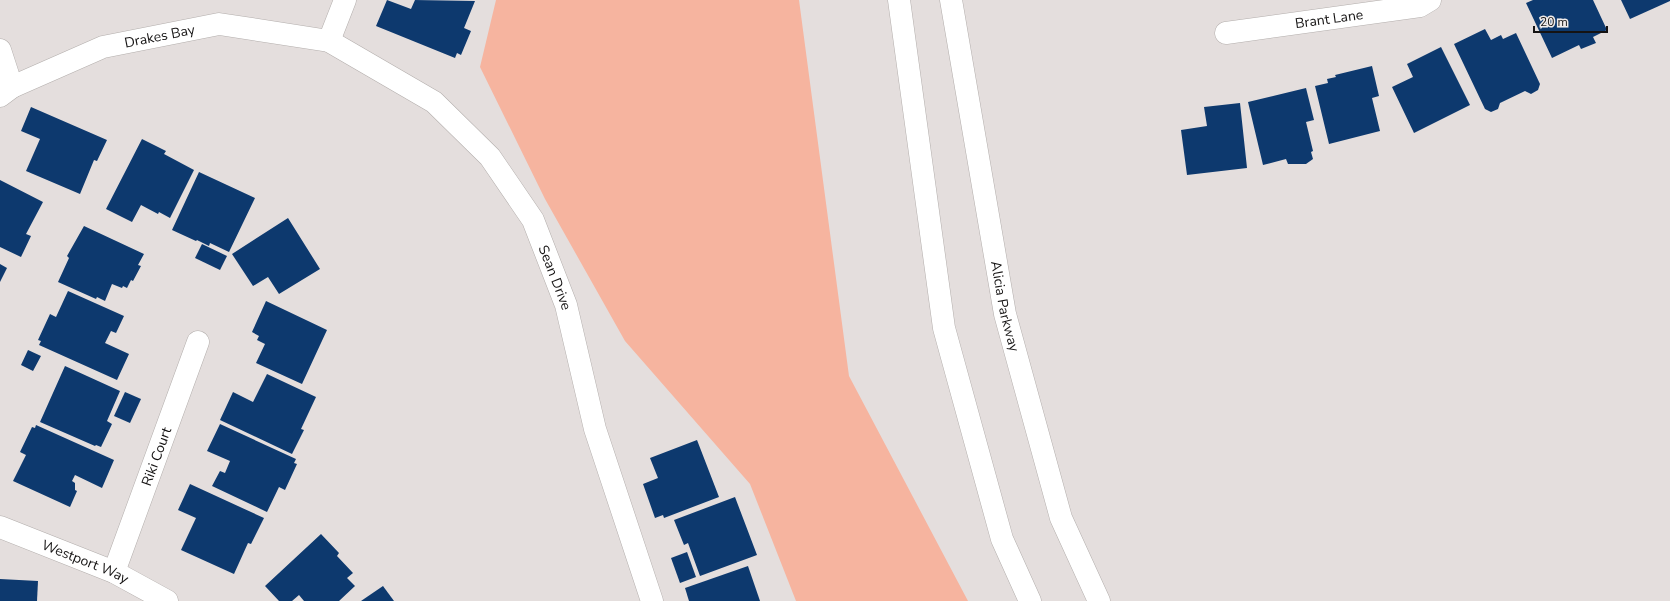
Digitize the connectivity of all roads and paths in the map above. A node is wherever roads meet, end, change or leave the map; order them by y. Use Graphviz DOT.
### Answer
graph roads {
  1 [pos="345,0"];
  2 [pos="899,0"];
  3 [pos="951,0"];
  4 [pos="1430,0"];
  5 [pos="1226,33"];
  6 [pos="329,41"];
  7 [pos="0,50"];
  8 [pos="6,92"];
  9 [pos="198,342"];
  10 [pos="0,527"];
  11 [pos="114,572"];
  12 [pos="167,601"];
  13 [pos="652,601"];
  14 [pos="1030,601"];
  15 [pos="1099,601"];
  1 -- 6 [label="street"];
  2 -- 14 [label="street"];
  3 -- 15 [label="street, Alicia Parkway"];
  4 -- 5 [label="street, Brant Lane"];
  6 -- 8 [label="street, Drakes Bay"];
  6 -- 13 [label="street, Sean Drive"];
  7 -- 8 [label="street"];
  9 -- 11 [label="street, Riki Court"];
  10 -- 11 [label="street, Westport Way"];
  11 -- 12 [label="street, Westport Way"];
}
